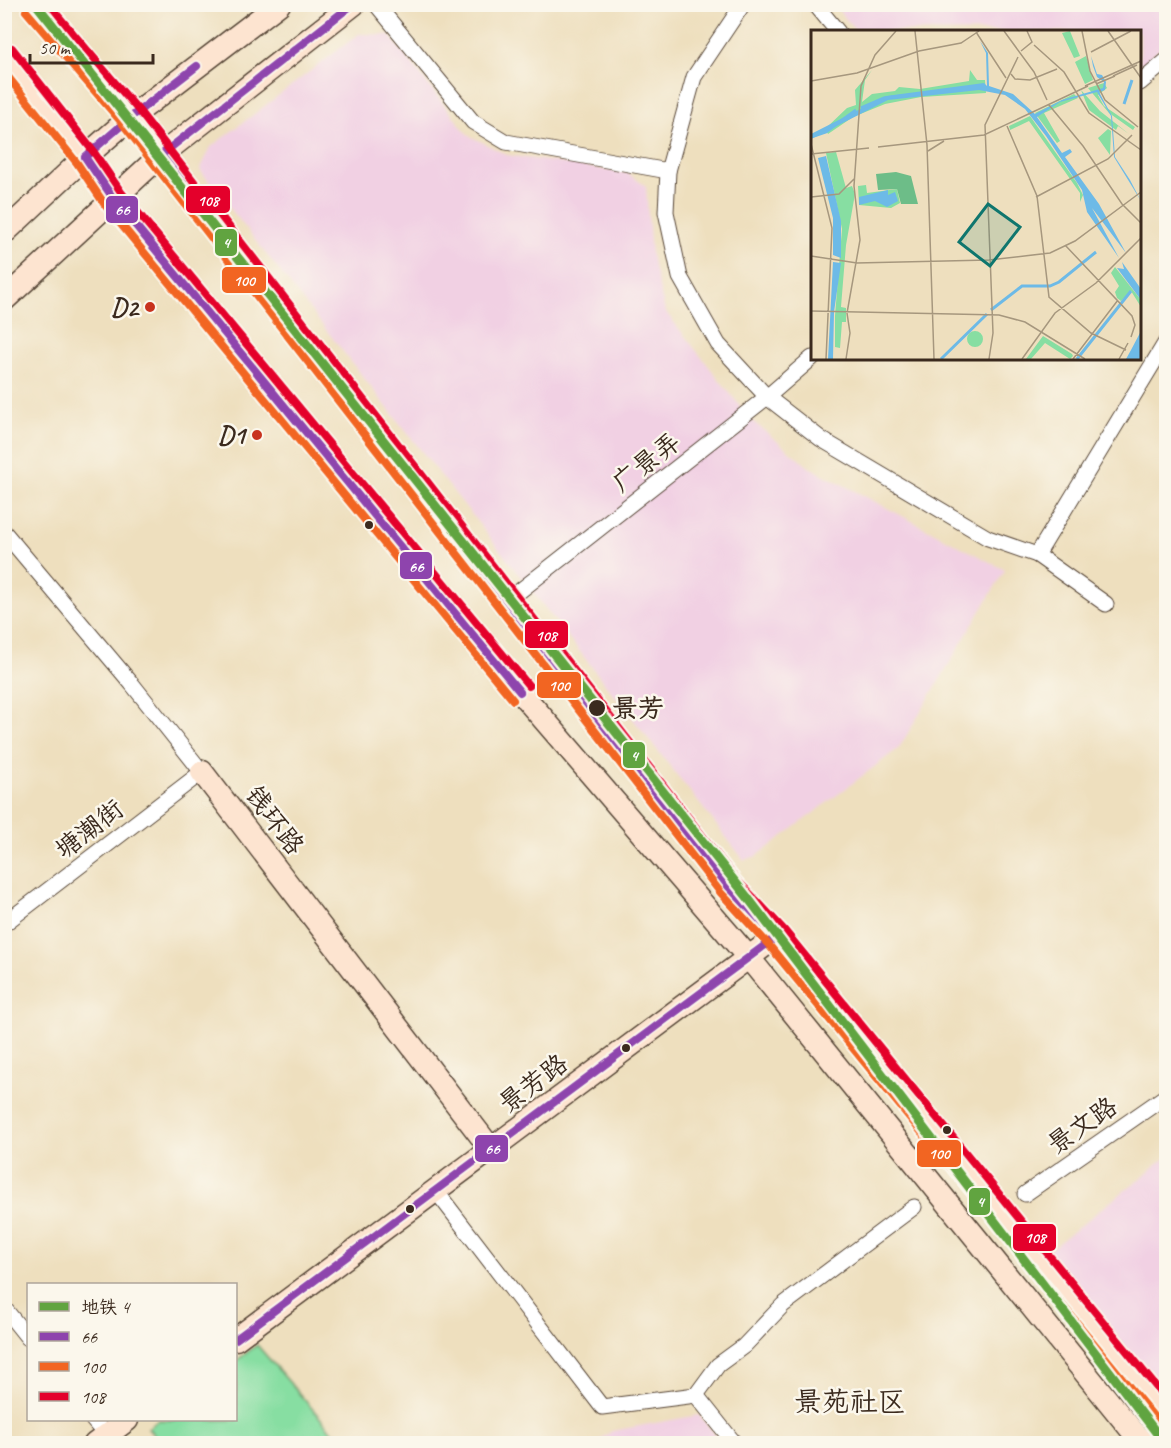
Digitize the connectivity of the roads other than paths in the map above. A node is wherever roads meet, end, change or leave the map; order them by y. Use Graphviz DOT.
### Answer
graph roads {
  1 [pos="34,4"];
  2 [pos="279,4"];
  3 [pos="354,4"];
  4 [pos="376,4"];
  5 [pos="742,4"];
  6 [pos="815,4"];
  7 [pos="836,30"];
  8 [pos="4,54"];
  9 [pos="1167,61"];
  10 [pos="1141,82"];
  11 [pos="131,117"];
  12 [pos="160,155"];
  13 [pos="85,157"];
  14 [pos="668,171"];
  15 [pos="112,198"];
  16 [pos="4,233"];
  17 [pos="4,300"];
  18 [pos="1167,342"];
  19 [pos="811,360"];
  20 [pos="766,397"];
  21 [pos="4,532"];
  22 [pos="1037,555"];
  23 [pos="507,601"];
  24 [pos="1106,604"];
  25 [pos="202,772"];
  26 [pos="4,924"];
  27 [pos="776,937"];
  28 [pos="749,958"];
  29 [pos="1167,1096"];
  30 [pos="491,1149"];
  31 [pos="436,1191"];
  32 [pos="1025,1194"];
  33 [pos="914,1207"];
  34 [pos="4,1308"];
  35 [pos="27,1337"];
  36 [pos="237,1338"];
  37 [pos="696,1395"];
  38 [pos="1167,1415"];
  39 [pos="124,1421"];
  40 [pos="102,1435"];
  41 [pos="735,1443"];
  42 [pos="1143,1443"];
  1 -- 11 [label="main road"];
  2 -- 11 [label="main road"];
  3 -- 12 [label="main road"];
  4 -- 14 [label="street"];
  5 -- 14 [label="street"];
  6 -- 7 [label="street"];
  8 -- 13 [label="main road"];
  9 -- 10 [label="street"];
  11 -- 12 [label="main road"];
  11 -- 13 [label="main road"];
  12 -- 15 [label="main road"];
  12 -- 23 [label="main road"];
  13 -- 15 [label="main road"];
  13 -- 16 [label="main road"];
  14 -- 20 [label="street"];
  15 -- 17 [label="main road"];
  15 -- 28 [label="main road"];
  18 -- 22 [label="street"];
  19 -- 20 [label="street, 广景弄"];
  20 -- 22 [label="street"];
  20 -- 23 [label="street, 广景弄"];
  21 -- 25 [label="street, 钱环路"];
  22 -- 24 [label="street"];
  23 -- 27 [label="main road"];
  25 -- 26 [label="street, 塘潮街"];
  25 -- 30 [label="main road, 钱环路"];
  27 -- 28 [label="main road, 景芳路"];
  27 -- 38 [label="main road"];
  28 -- 30 [label="main road, 景芳路"];
  28 -- 42 [label="main road"];
  29 -- 32 [label="street, 景文路"];
  30 -- 31 [label="main road, 景芳路"];
  31 -- 36 [label="main road, 景芳路"];
  31 -- 37 [label="street"];
  33 -- 37 [label="street"];
  34 -- 35 [label="street"];
  37 -- 41 [label="street"];
  39 -- 40 [label="main road"];
}
